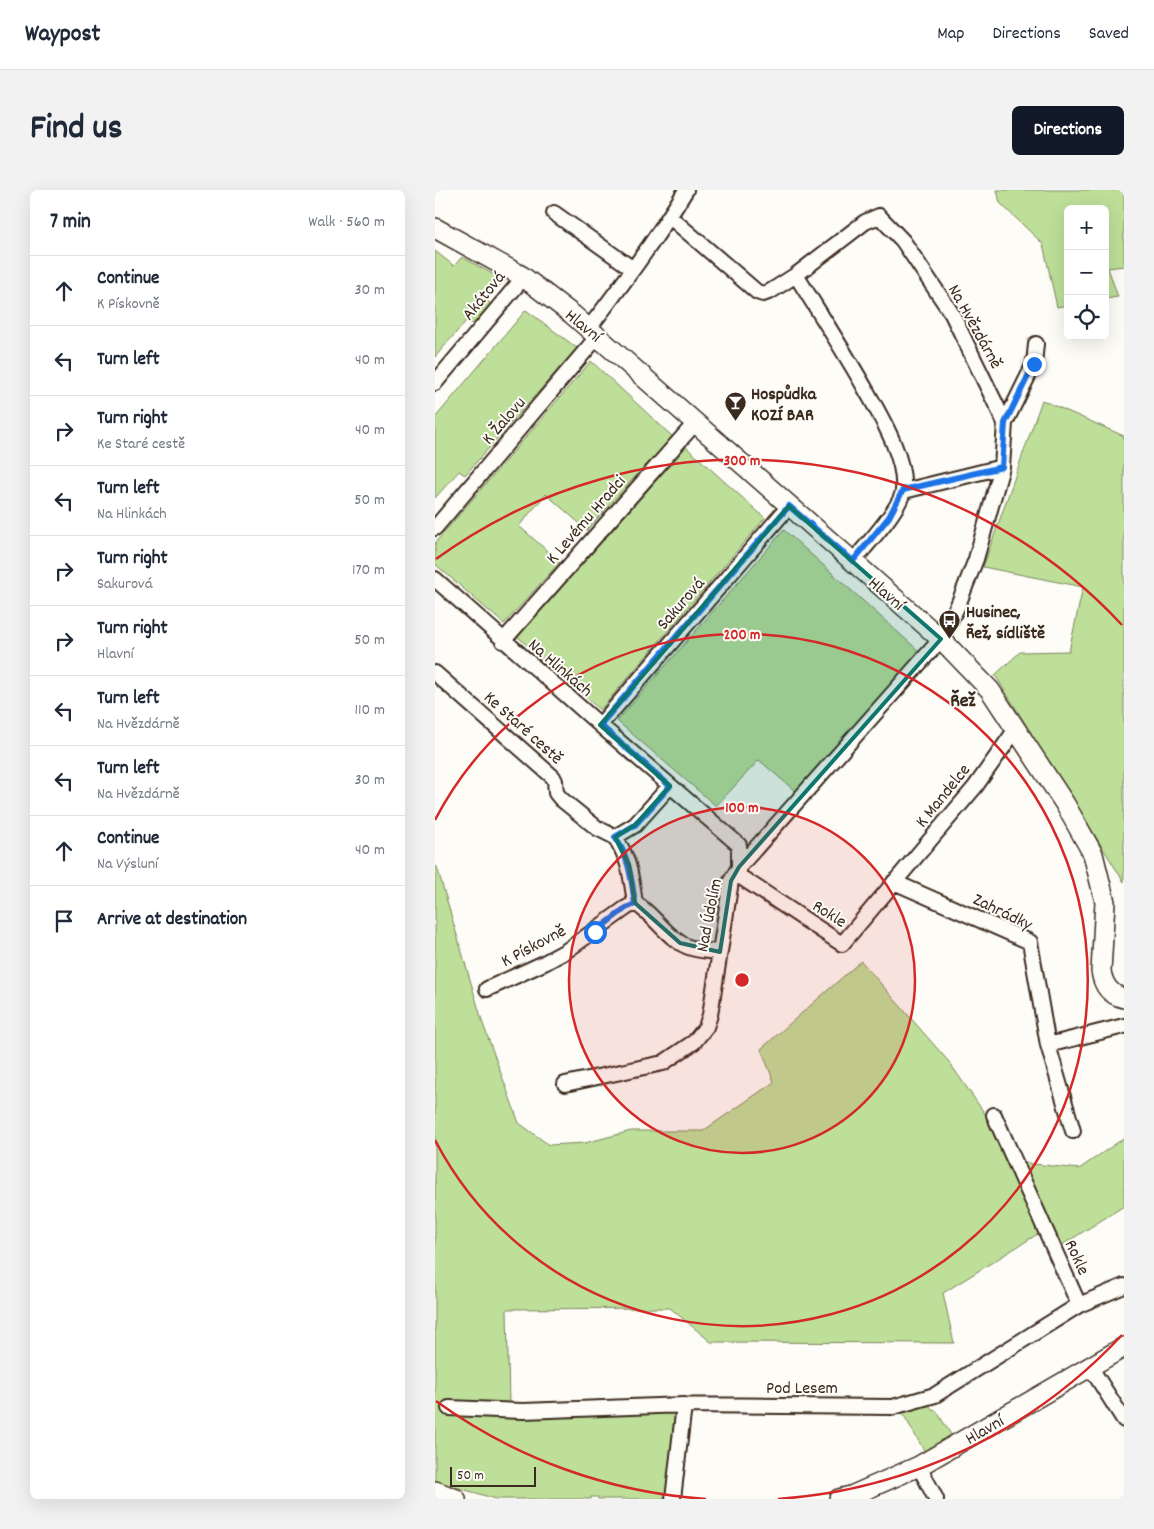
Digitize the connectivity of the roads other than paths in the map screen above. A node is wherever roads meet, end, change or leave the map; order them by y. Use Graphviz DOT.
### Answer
graph roads {
  1 [pos="686,190"];
  2 [pos="554,213"];
  3 [pos="670,217"];
  4 [pos="435,228"];
  5 [pos="633,269"];
  6 [pos="796,275"];
  7 [pos="522,276"];
  8 [pos="594,332"];
  9 [pos="1036,344"];
  10 [pos="435,383"];
  11 [pos="696,422"];
  12 [pos="1005,423"];
  13 [pos="1002,467"];
  14 [pos="903,490"];
  15 [pos="789,506"];
  16 [pos="435,528"];
  17 [pos="853,561"];
  18 [pos="435,579"];
  19 [pos="941,640"];
  20 [pos="503,641"];
  21 [pos="435,673"];
  22 [pos="600,725"];
  23 [pos="1016,729"];
  24 [pos="670,786"];
  25 [pos="615,837"];
  26 [pos="739,867"];
  27 [pos="894,882"];
  28 [pos="635,904"];
  29 [pos="720,952"];
  30 [pos="487,989"];
  31 [pos="1124,998"];
  32 [pos="1124,1026"];
  33 [pos="1048,1045"];
  34 [pos="565,1084"];
  35 [pos="994,1115"];
  36 [pos="1073,1131"];
  37 [pos="1124,1286"];
  38 [pos="1079,1305"];
  39 [pos="1124,1347"];
  40 [pos="1091,1368"];
  41 [pos="684,1405"];
  42 [pos="449,1408"];
  43 [pos="1124,1420"];
  44 [pos="919,1466"];
  45 [pos="435,1491"];
  46 [pos="456,1499"];
  47 [pos="673,1499"];
  48 [pos="839,1499"];
  49 [pos="936,1499"];
  1 -- 3 [label="street, K Žalovu"];
  2 -- 5 [label="street"];
  3 -- 5 [label="street, K Žalovu"];
  3 -- 6 [label="street"];
  4 -- 7 [label="street, Hlavní"];
  5 -- 8 [label="street, K Žalovu"];
  6 -- 12 [label="street, Na Hvězdárně"];
  6 -- 14 [label="street"];
  7 -- 8 [label="street, Hlavní"];
  7 -- 10 [label="street, Akátová"];
  8 -- 11 [label="street, Hlavní"];
  8 -- 16 [label="street, K Žalovu"];
  9 -- 12 [label="street"];
  11 -- 15 [label="street, Hlavní"];
  11 -- 20 [label="street, K Levému Hradci"];
  12 -- 13 [label="street, Na Hvězdárně"];
  13 -- 14 [label="street"];
  13 -- 19 [label="street, Na Hvězdárně"];
  14 -- 17 [label="street"];
  15 -- 17 [label="street, Hlavní"];
  15 -- 22 [label="street, Sakurová"];
  17 -- 19 [label="street, Hlavní"];
  18 -- 20 [label="street, Na Hlinkách"];
  19 -- 23 [label="street, Hlavní"];
  19 -- 26 [label="street, Nad Údolím"];
  20 -- 22 [label="street, Na Hlinkách"];
  21 -- 25 [label="street, Ke Staré cestě"];
  22 -- 24 [label="street, Na Hlinkách"];
  23 -- 27 [label="street, K Mandelce"];
  23 -- 31 [label="street, Hlavní"];
  24 -- 25 [label="street"];
  24 -- 26 [label="street, Na Hlinkách"];
  25 -- 28 [label="street"];
  26 -- 27 [label="street, Rokle"];
  26 -- 29 [label="street, Nad Údolím"];
  27 -- 33 [label="street, Zahrádky"];
  28 -- 29 [label="street"];
  28 -- 30 [label="street, K Pískovně"];
  29 -- 34 [label="street, Nad Údolím"];
  32 -- 33 [label="street"];
  33 -- 36 [label="street, Zahrádky"];
  35 -- 38 [label="street, Rokle"];
  37 -- 38 [label="street, Pod Lesem"];
  38 -- 41 [label="street, Pod Lesem"];
  39 -- 40 [label="street, Hlavní"];
  40 -- 43 [label="street"];
  40 -- 44 [label="street, Hlavní"];
  41 -- 42 [label="street, Pod Lesem"];
  41 -- 47 [label="street"];
  44 -- 48 [label="street, Hlavní"];
  44 -- 49 [label="street"];
  45 -- 46 [label="street"];
}
